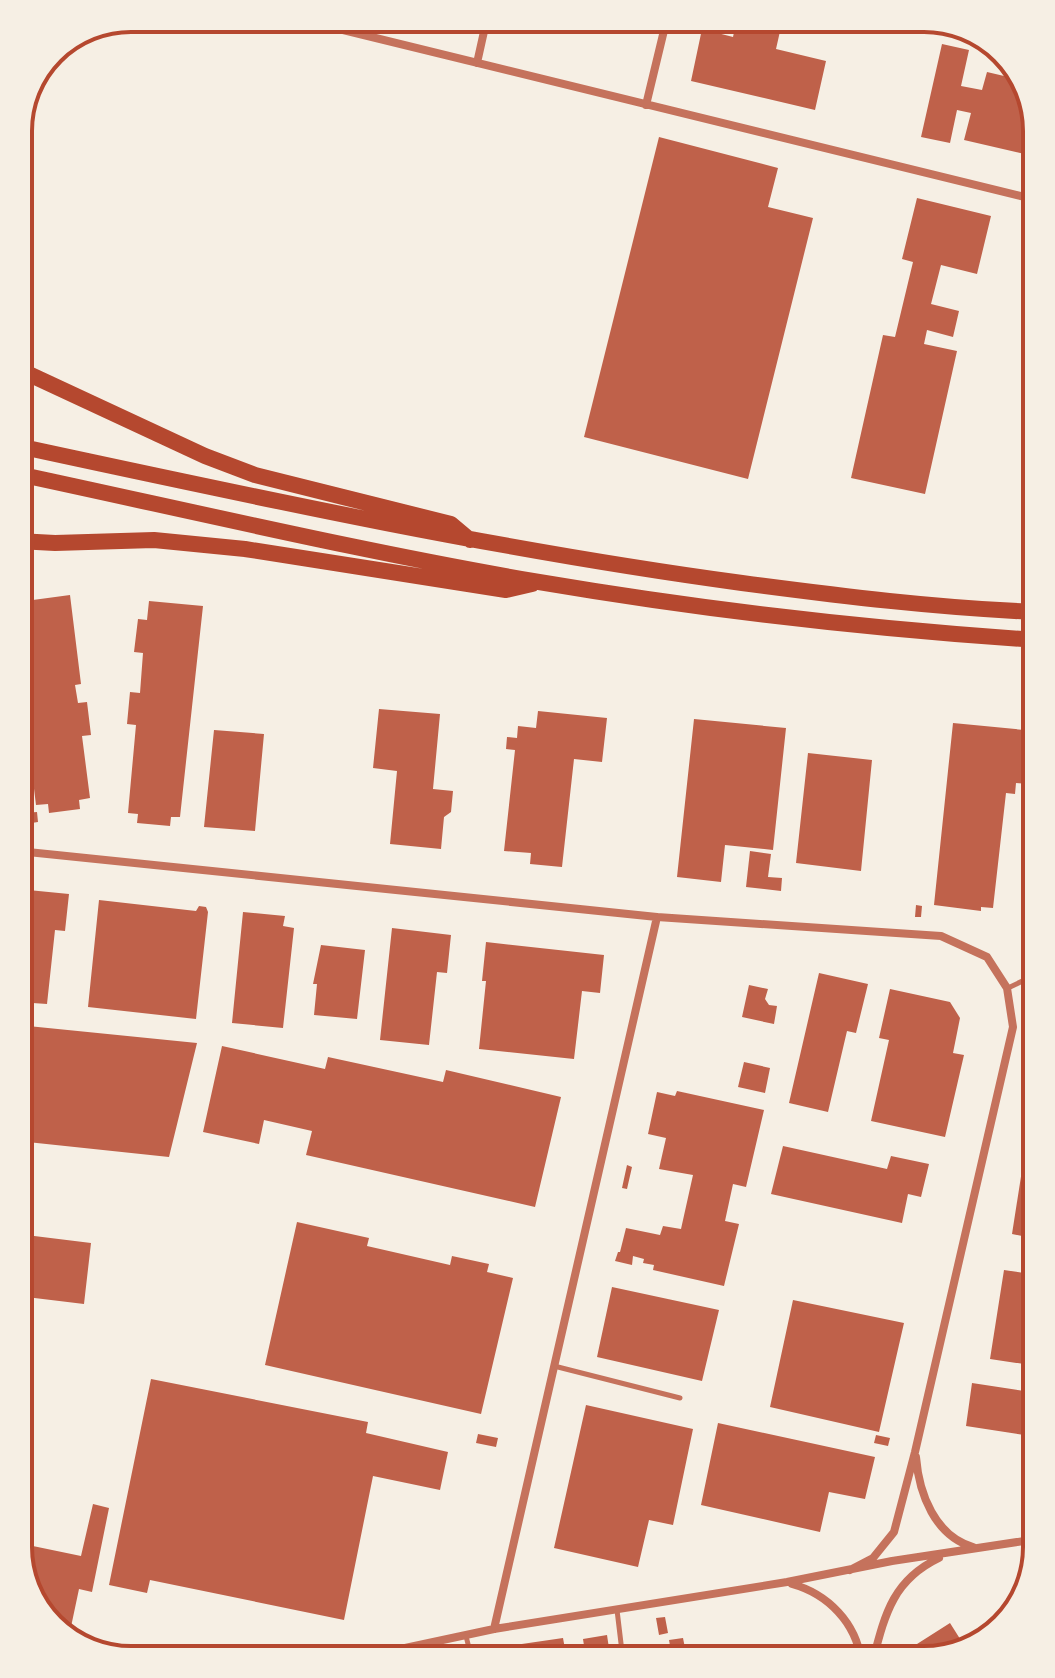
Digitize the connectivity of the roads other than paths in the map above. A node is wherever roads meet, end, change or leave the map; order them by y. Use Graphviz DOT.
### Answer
graph roads {
  1 [pos="351,32"];
  2 [pos="484,32"];
  3 [pos="664,32"];
  4 [pos="477,63"];
  5 [pos="646,105"];
  6 [pos="1023,197"];
  7 [pos="32,376"];
  8 [pos="32,449"];
  9 [pos="32,477"];
  10 [pos="471,541"];
  11 [pos="32,542"];
  12 [pos="540,582"];
  13 [pos="1023,611"];
  14 [pos="1023,639"];
  15 [pos="32,852"];
  16 [pos="657,917"];
  17 [pos="1023,981"];
  18 [pos="1007,988"];
  19 [pos="554,1366"];
  20 [pos="680,1398"];
  21 [pos="915,1452"];
  22 [pos="1023,1541"];
  23 [pos="979,1548"];
  24 [pos="950,1553"];
  25 [pos="850,1570"];
  26 [pos="787,1582"];
  27 [pos="617,1609"];
  28 [pos="494,1629"];
  29 [pos="466,1635"];
  30 [pos="422,1646"];
  31 [pos="469,1646"];
  32 [pos="621,1646"];
  33 [pos="858,1646"];
  34 [pos="877,1646"];
  1 -- 4 [label="street"];
  2 -- 4 [label="street"];
  3 -- 5 [label="street"];
  4 -- 5 [label="street"];
  5 -- 6 [label="street"];
  7 -- 10 [label="highway"];
  8 -- 10 [label="highway"];
  9 -- 12 [label="highway"];
  10 -- 13 [label="highway"];
  11 -- 12 [label="highway"];
  12 -- 14 [label="highway"];
  15 -- 16 [label="street"];
  16 -- 18 [label="street"];
  16 -- 19 [label="street"];
  17 -- 18 [label="lane"];
  18 -- 21 [label="street"];
  19 -- 20 [label="lane"];
  19 -- 28 [label="street"];
  21 -- 23 [label="street"];
  21 -- 25 [label="street"];
  22 -- 23 [label="street"];
  23 -- 24 [label="street"];
  24 -- 25 [label="street"];
  24 -- 34 [label="street"];
  25 -- 26 [label="street"];
  26 -- 27 [label="street"];
  26 -- 33 [label="street"];
  27 -- 28 [label="street"];
  27 -- 32 [label="lane"];
  28 -- 29 [label="street"];
  29 -- 30 [label="street"];
  29 -- 31 [label="lane"];
}
